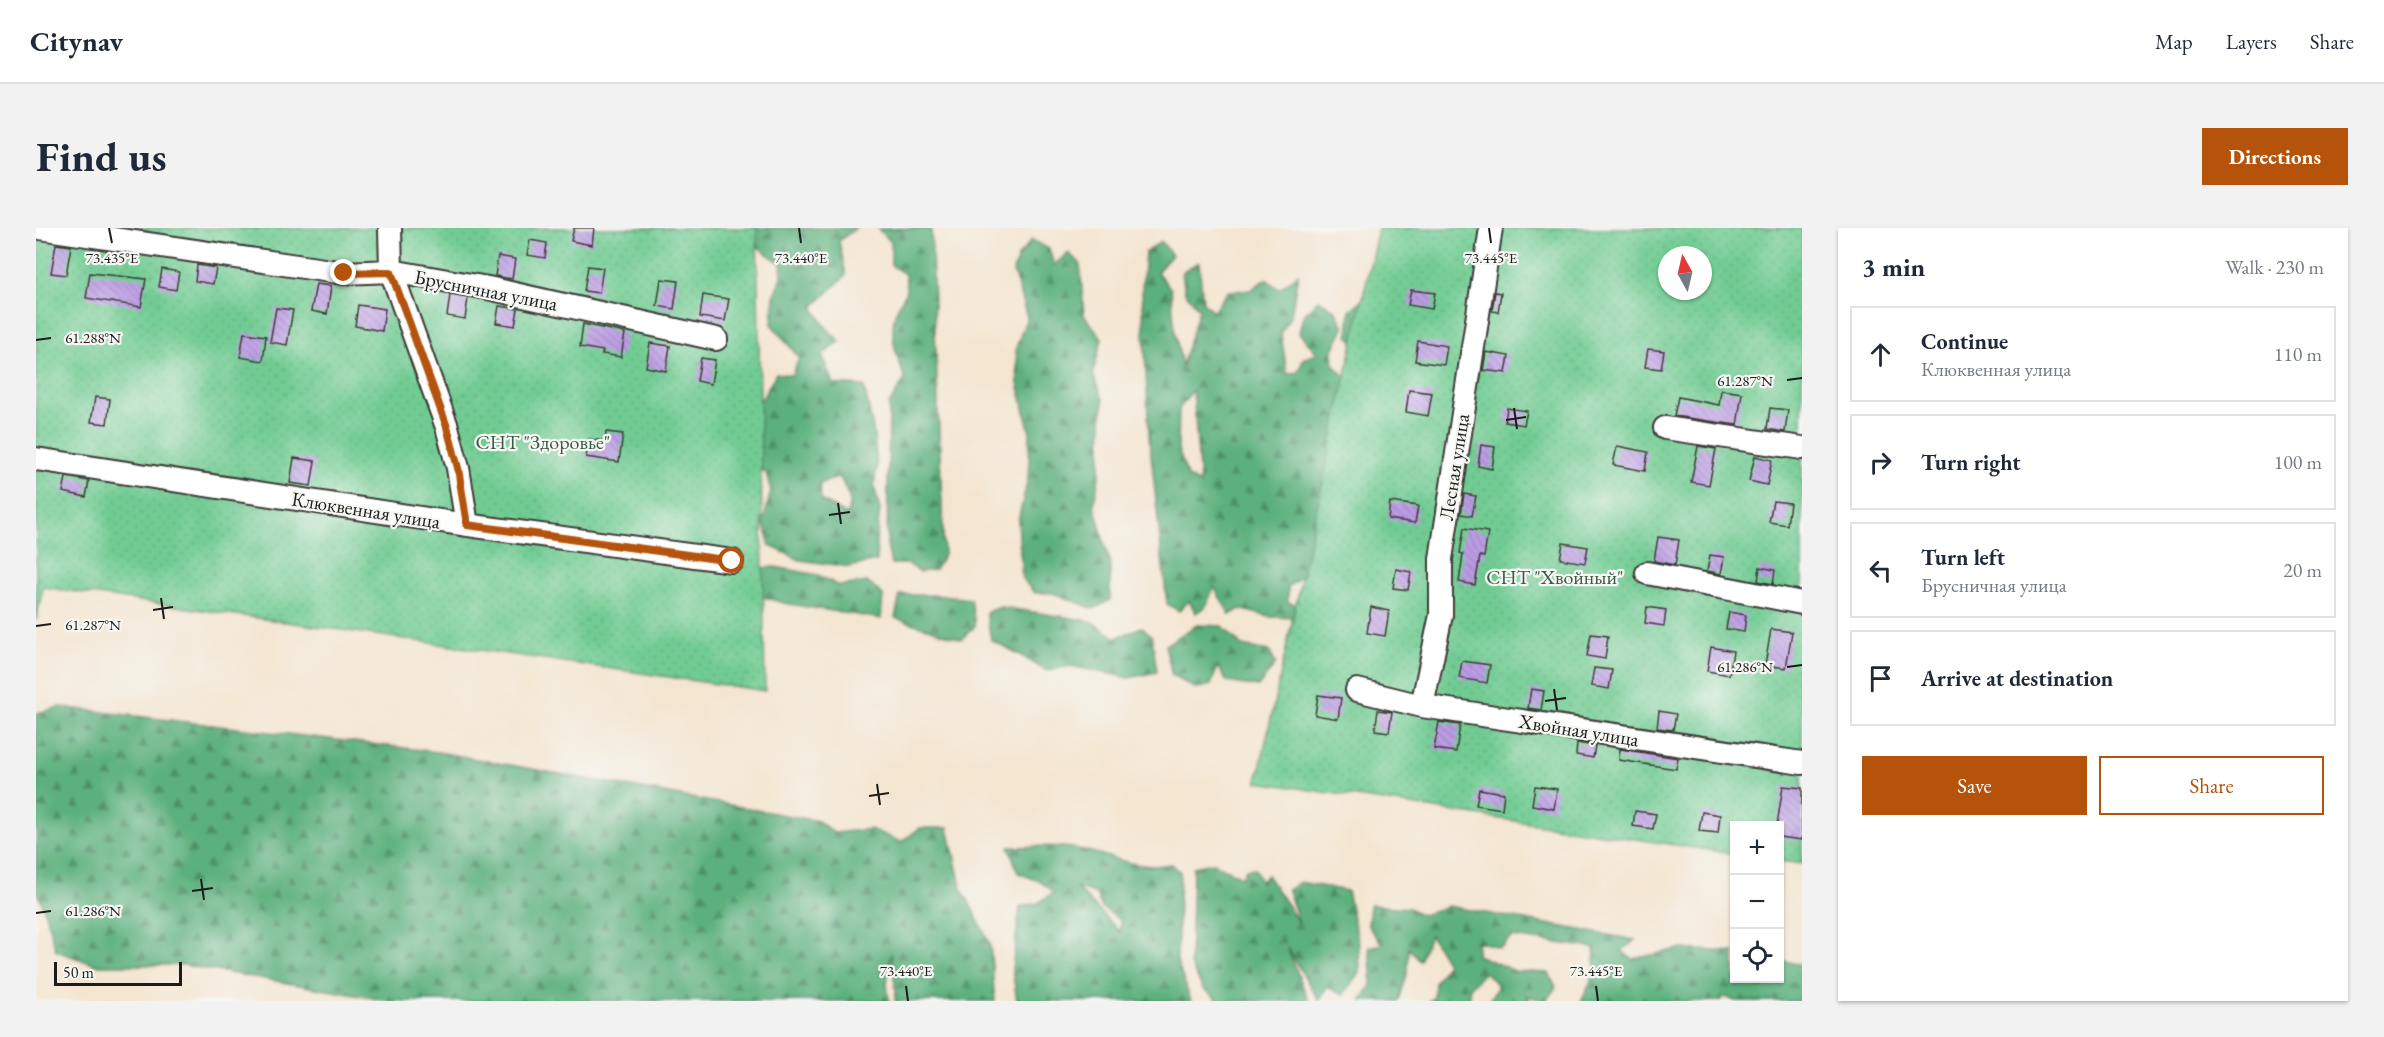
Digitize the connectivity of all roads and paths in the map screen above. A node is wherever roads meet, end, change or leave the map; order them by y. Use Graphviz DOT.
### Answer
graph roads {
  1 [pos="40,228"];
  2 [pos="390,228"];
  3 [pos="1491,228"];
  4 [pos="391,272"];
  5 [pos="716,339"];
  6 [pos="1665,428"];
  7 [pos="1802,448"];
  8 [pos="36,459"];
  9 [pos="467,525"];
  10 [pos="732,561"];
  11 [pos="1647,573"];
  12 [pos="1802,603"];
  13 [pos="1357,690"];
  14 [pos="1422,706"];
  15 [pos="1802,763"];
  1 -- 4 [label="street, Брусничная улица"];
  2 -- 4 [label="street"];
  3 -- 14 [label="street, Лесная улица"];
  4 -- 5 [label="street, Брусничная улица"];
  4 -- 9 [label="street"];
  6 -- 7 [label="street"];
  8 -- 9 [label="street, Клюквенная улица"];
  9 -- 10 [label="street, Клюквенная улица"];
  11 -- 12 [label="street"];
  13 -- 14 [label="street, Хвойная улица"];
  14 -- 15 [label="street, Хвойная улица"];
}
